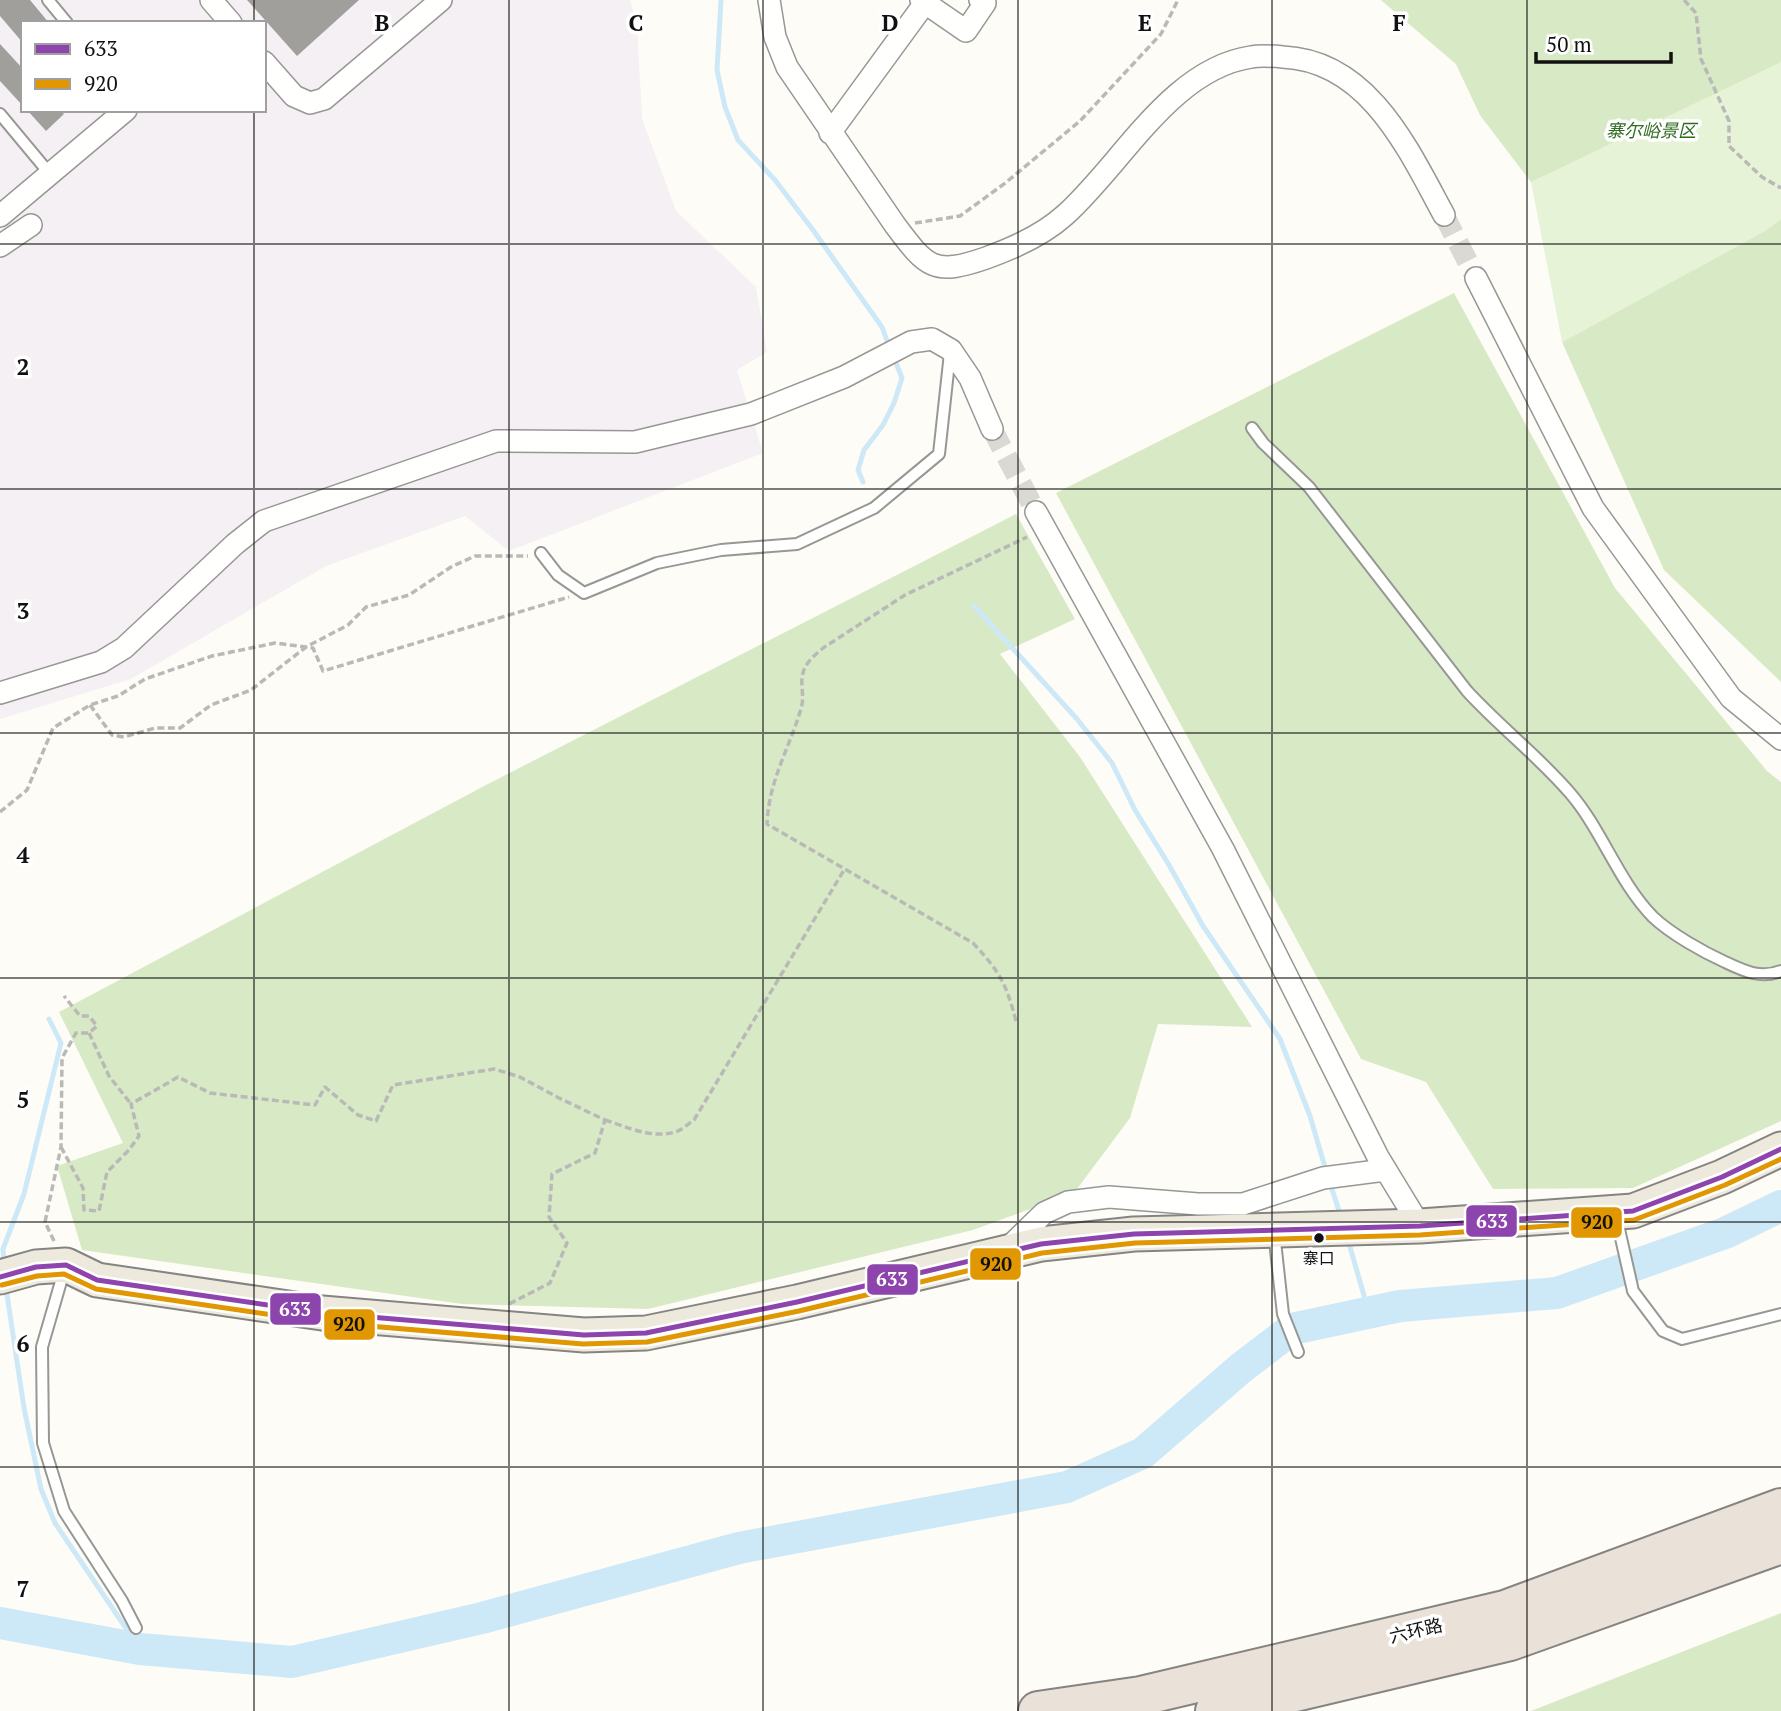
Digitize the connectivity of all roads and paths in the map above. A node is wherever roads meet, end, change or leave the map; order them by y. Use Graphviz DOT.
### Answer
graph roads {
  1 [pos="48,0"];
  2 [pos="211,0"];
  3 [pos="441,0"];
  4 [pos="769,0"];
  5 [pos="980,0"];
  6 [pos="1178,0"];
  7 [pos="1684,0"];
  8 [pos="923,1"];
  9 [pos="64,21"];
  10 [pos="228,21"];
  11 [pos="266,64"];
  12 [pos="124,112"];
  13 [pos="0,114"];
  14 [pos="830,132"];
  15 [pos="50,174"];
  16 [pos="1781,188"];
  17 [pos="1444,215"];
  18 [pos="0,216"];
  19 [pos="31,225"];
  20 [pos="895,225"];
  21 [pos="0,246"];
  22 [pos="1476,278"];
  23 [pos="951,350"];
  24 [pos="1252,428"];
  25 [pos="992,429"];
  26 [pos="1041,520"];
  27 [pos="541,553"];
  28 [pos="584,593"];
  29 [pos="306,647"];
  30 [pos="0,693"];
  31 [pos="90,705"];
  32 [pos="1781,739"];
  33 [pos="0,812"];
  34 [pos="844,870"];
  35 [pos="1781,971"];
  36 [pos="64,996"];
  37 [pos="1016,1021"];
  38 [pos="89,1032"];
  39 [pos="131,1104"];
  40 [pos="605,1120"];
  41 [pos="61,1147"];
  42 [pos="1781,1149"];
  43 [pos="1385,1170"];
  44 [pos="1615,1212"];
  45 [pos="1420,1226"];
  46 [pos="1273,1229"];
  47 [pos="1003,1253"];
  48 [pos="51,1266"];
  49 [pos="0,1277"];
  50 [pos="1781,1314"];
  51 [pos="494,1328"];
  52 [pos="1298,1352"];
  53 [pos="1781,1508"];
  54 [pos="1781,1544"];
  55 [pos="136,1628"];
  56 [pos="1038,1711"];
  57 [pos="1215,1711"];
  1 -- 9 [label="lane"];
  2 -- 10 [label="street"];
  3 -- 11 [label="street"];
  4 -- 14 [label="street"];
  5 -- 8 [label="street"];
  6 -- 20 [label="path"];
  7 -- 16 [label="path"];
  8 -- 14 [label="street"];
  12 -- 15 [label="street"];
  13 -- 15 [label="lane"];
  14 -- 20 [label="street"];
  15 -- 18 [label="street"];
  17 -- 20 [label="street"];
  19 -- 21 [label="street"];
  22 -- 32 [label="street"];
  23 -- 25 [label="street"];
  23 -- 28 [label="lane"];
  23 -- 30 [label="street"];
  24 -- 35 [label="lane"];
  26 -- 34 [label="path"];
  26 -- 43 [label="street"];
  27 -- 28 [label="lane"];
  27 -- 29 [label="path"];
  28 -- 29 [label="path"];
  29 -- 31 [label="path"];
  29 -- 31 [label="path"];
  31 -- 33 [label="path"];
  34 -- 37 [label="path"];
  34 -- 40 [label="path"];
  36 -- 38 [label="path"];
  38 -- 39 [label="path"];
  38 -- 41 [label="path"];
  39 -- 40 [label="path"];
  39 -- 41 [label="path"];
  40 -- 51 [label="path"];
  41 -- 48 [label="path"];
  42 -- 44 [label="main road"];
  43 -- 45 [label="street"];
  43 -- 47 [label="street"];
  44 -- 45 [label="main road"];
  44 -- 50 [label="lane"];
  45 -- 46 [label="main road"];
  46 -- 47 [label="main road"];
  46 -- 52 [label="lane"];
  47 -- 51 [label="main road"];
  48 -- 49 [label="main road"];
  48 -- 51 [label="main road"];
  48 -- 55 [label="lane"];
  53 -- 56 [label="highway, 六环路"];
  54 -- 57 [label="highway, 六环路"];
}
